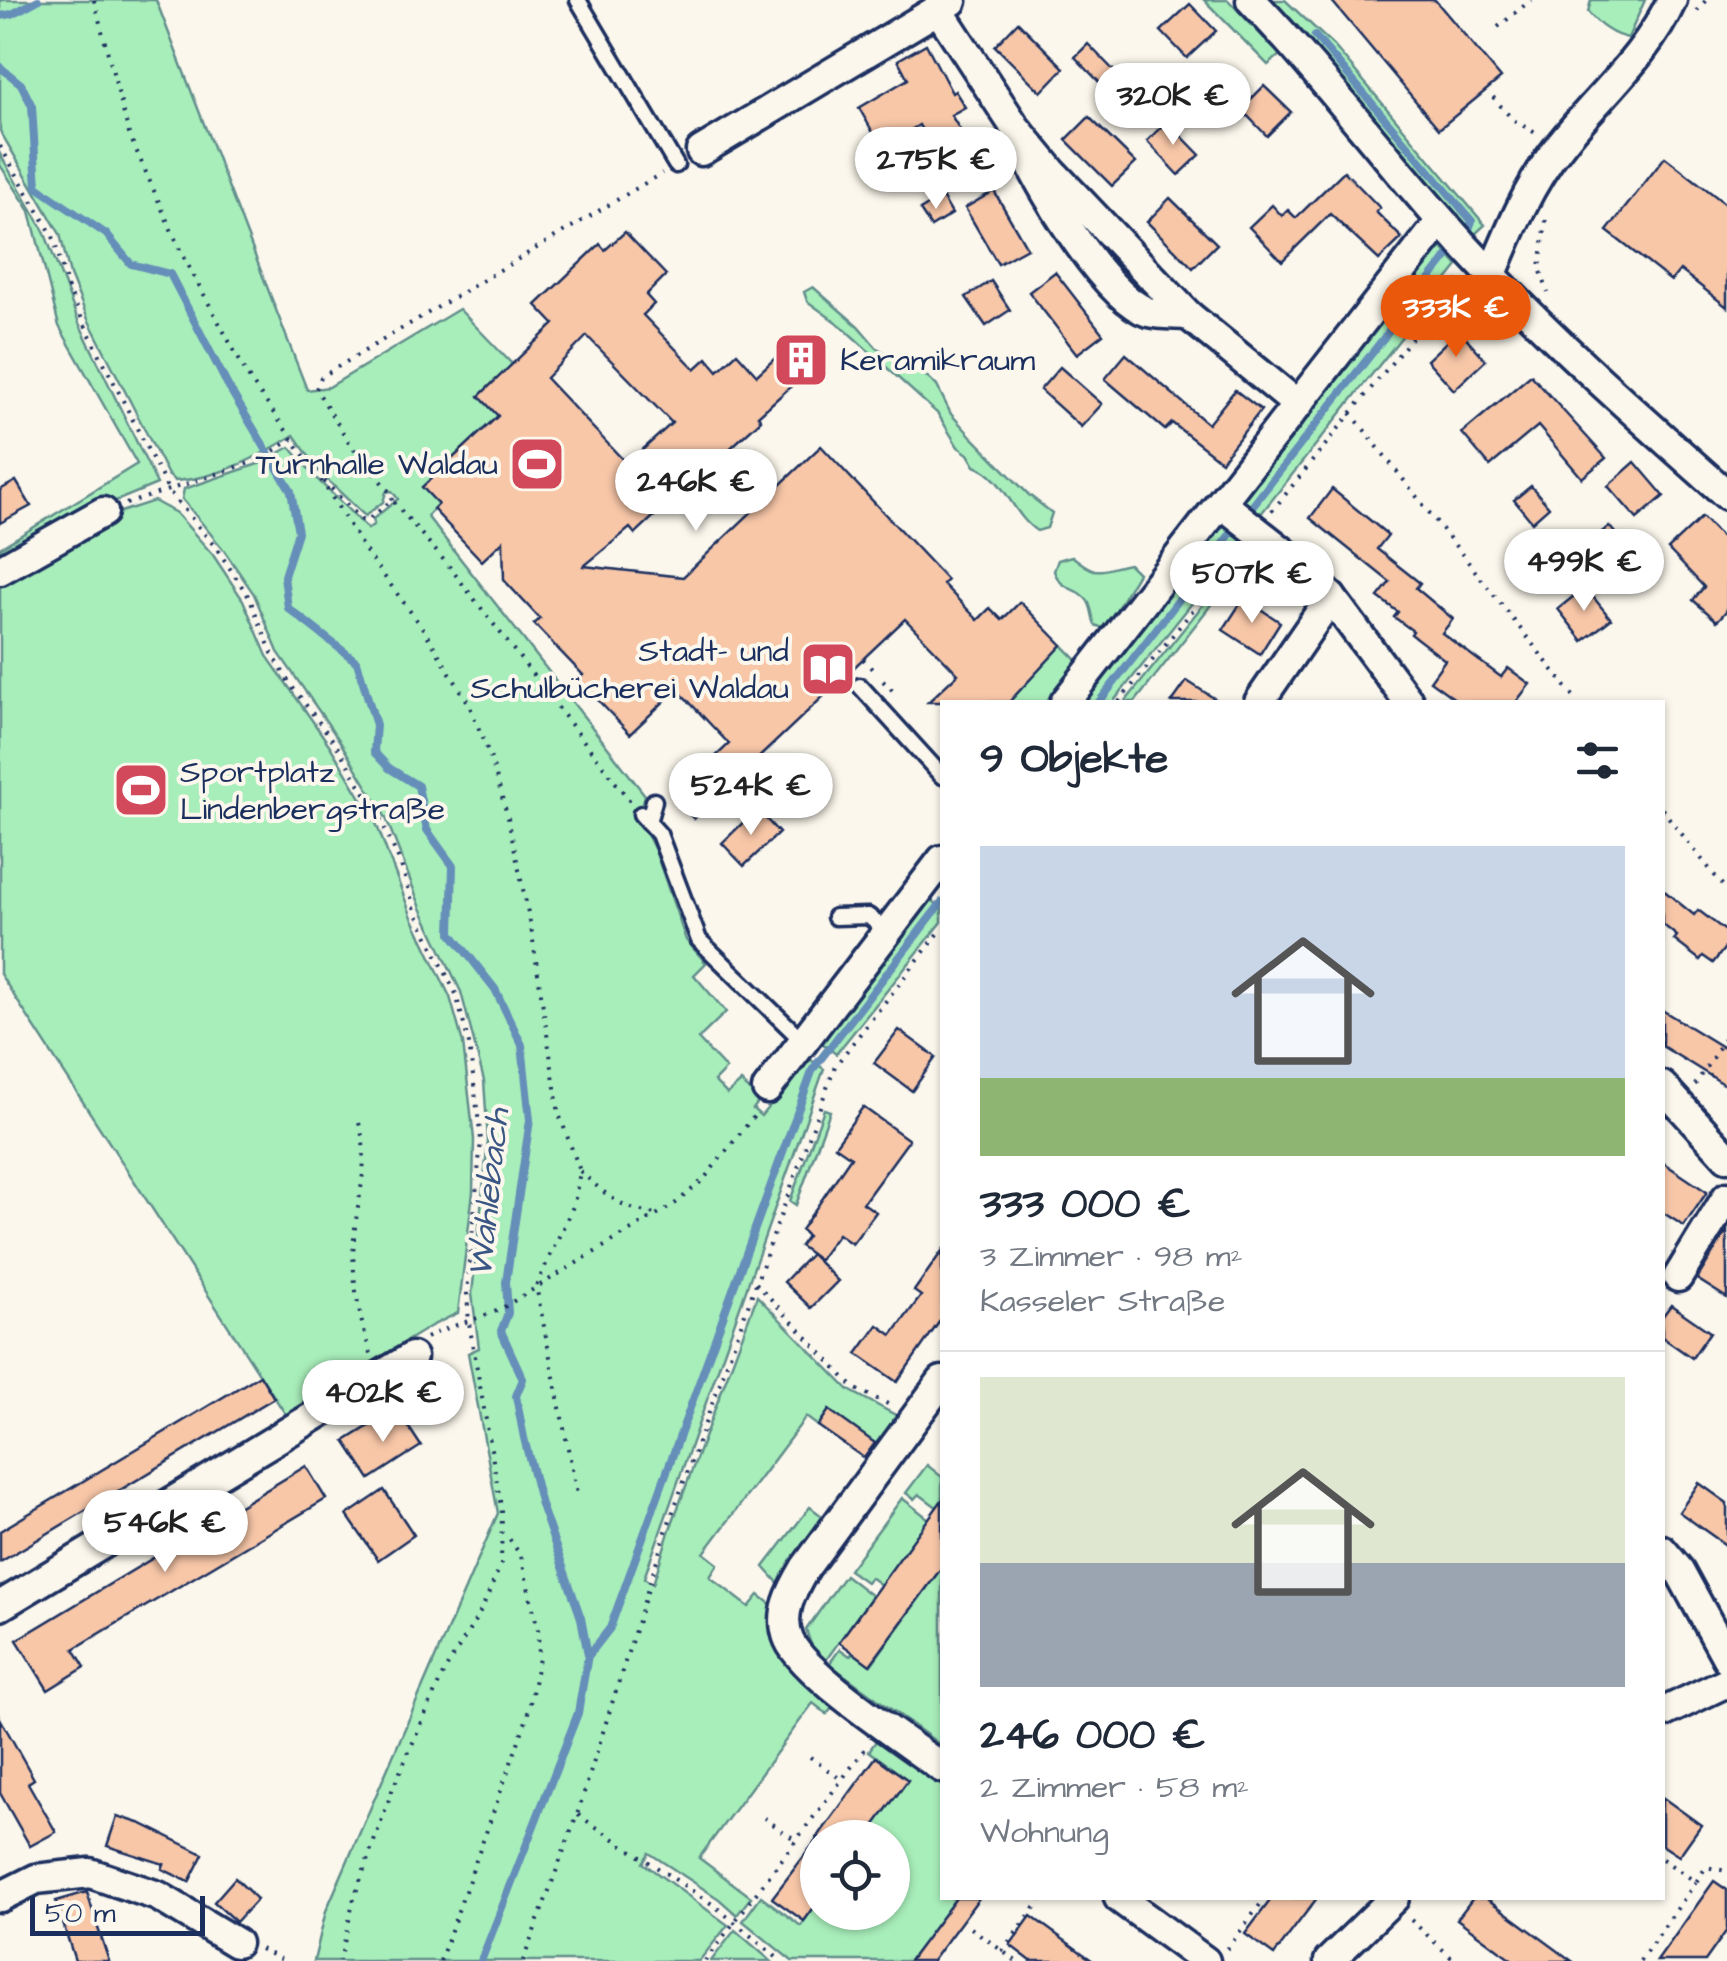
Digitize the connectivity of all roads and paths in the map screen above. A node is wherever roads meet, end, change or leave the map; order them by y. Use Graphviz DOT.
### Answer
graph roads {
  1 [pos="94,0"];
  2 [pos="578,0"];
  3 [pos="1251,0"];
  4 [pos="1530,0"];
  5 [pos="1672,0"];
  6 [pos="946,5"];
  7 [pos="1498,28"];
  8 [pos="1493,97"];
  9 [pos="0,146"];
  10 [pos="1559,147"];
  11 [pos="688,158"];
  12 [pos="1547,207"];
  13 [pos="1467,248"];
  14 [pos="1550,300"];
  15 [pos="1298,405"];
  16 [pos="1351,413"];
  17 [pos="293,440"];
  18 [pos="320,478"];
  19 [pos="168,490"];
  20 [pos="1727,495"];
  21 [pos="392,500"];
  22 [pos="103,512"];
  23 [pos="1240,518"];
  24 [pos="0,570"];
  25 [pos="1331,597"];
  26 [pos="860,686"];
  27 [pos="1067,700"];
  28 [pos="1120,700"];
  29 [pos="1260,700"];
  30 [pos="1408,700"];
  31 [pos="1576,700"];
  32 [pos="940,774"];
  33 [pos="654,801"];
  34 [pos="1665,814"];
  35 [pos="645,818"];
  36 [pos="940,863"];
  37 [pos="1727,892"];
  38 [pos="834,917"];
  39 [pos="888,931"];
  40 [pos="940,931"];
  41 [pos="1727,1034"];
  42 [pos="804,1041"];
  43 [pos="767,1089"];
  44 [pos="1672,1096"];
  45 [pos="360,1123"];
  46 [pos="1727,1158"];
  47 [pos="580,1171"];
  48 [pos="1727,1197"];
  49 [pos="657,1214"];
  50 [pos="1678,1277"];
  51 [pos="756,1284"];
  52 [pos="536,1286"];
  53 [pos="470,1323"];
  54 [pos="412,1358"];
  55 [pos="379,1377"];
  56 [pos="940,1384"];
  57 [pos="917,1418"];
  58 [pos="576,1494"];
  59 [pos="504,1531"];
  60 [pos="1665,1554"];
  61 [pos="0,1606"];
  62 [pos="1727,1658"];
  63 [pos="1727,1682"];
  64 [pos="1665,1712"];
  65 [pos="883,1724"];
  66 [pos="810,1756"];
  67 [pos="940,1767"];
  68 [pos="842,1780"];
  69 [pos="578,1815"];
  70 [pos="764,1818"];
  71 [pos="797,1842"];
  72 [pos="1665,1861"];
  73 [pos="1727,1871"];
  74 [pos="1696,1882"];
  75 [pos="0,1897"];
  76 [pos="1040,1900"];
  77 [pos="1122,1900"];
  78 [pos="1264,1900"];
  79 [pos="1391,1900"];
  80 [pos="1393,1900"];
  81 [pos="736,1922"];
  82 [pos="972,1928"];
  83 [pos="236,1943"];
  84 [pos="1002,1950"];
  85 [pos="340,1961"];
  86 [pos="440,1961"];
  87 [pos="523,1961"];
  88 [pos="705,1961"];
  89 [pos="781,1961"];
  90 [pos="1016,1961"];
  91 [pos="1205,1961"];
  92 [pos="1218,1961"];
  93 [pos="1329,1961"];
  94 [pos="1455,1961"];
  95 [pos="1640,1961"];
  1 -- 17 [label="path"];
  2 -- 11 [label="lane"];
  3 -- 13 [label="street"];
  4 -- 7 [label="path"];
  5 -- 10 [label="street"];
  6 -- 11 [label="street"];
  6 -- 15 [label="street"];
  8 -- 10 [label="path"];
  9 -- 19 [label="path"];
  10 -- 13 [label="street"];
  11 -- 21 [label="path"];
  12 -- 14 [label="path"];
  13 -- 15 [label="street"];
  13 -- 16 [label="path"];
  13 -- 20 [label="street"];
  15 -- 23 [label="street"];
  16 -- 23 [label="path"];
  16 -- 31 [label="path"];
  17 -- 18 [label="path"];
  17 -- 19 [label="path"];
  18 -- 21 [label="path"];
  18 -- 47 [label="path"];
  19 -- 22 [label="path"];
  19 -- 53 [label="path"];
  21 -- 35 [label="path"];
  22 -- 24 [label="street"];
  23 -- 25 [label="street"];
  23 -- 27 [label="street"];
  23 -- 28 [label="path"];
  25 -- 29 [label="street"];
  25 -- 30 [label="street"];
  26 -- 32 [label="lane"];
  33 -- 35 [label="lane"];
  34 -- 37 [label="path"];
  35 -- 42 [label="lane"];
  36 -- 39 [label="street"];
  38 -- 39 [label="lane"];
  39 -- 42 [label="street"];
  40 -- 51 [label="path"];
  41 -- 44 [label="path"];
  42 -- 43 [label="street"];
  43 -- 49 [label="path"];
  44 -- 46 [label="street"];
  45 -- 55 [label="path"];
  47 -- 49 [label="path"];
  47 -- 52 [label="path"];
  48 -- 50 [label="street"];
  49 -- 52 [label="path"];
  51 -- 57 [label="path"];
  51 -- 69 [label="path"];
  52 -- 53 [label="path"];
  52 -- 58 [label="path"];
  53 -- 54 [label="path"];
  53 -- 59 [label="path"];
  54 -- 55 [label="street"];
  55 -- 61 [label="street"];
  56 -- 57 [label="street"];
  57 -- 65 [label="street"];
  59 -- 85 [label="path"];
  59 -- 86 [label="path"];
  60 -- 62 [label="street"];
  63 -- 64 [label="street"];
  65 -- 67 [label="street"];
  65 -- 68 [label="path"];
  66 -- 68 [label="path"];
  68 -- 71 [label="path"];
  69 -- 81 [label="path"];
  69 -- 87 [label="path"];
  70 -- 71 [label="path"];
  71 -- 81 [label="path"];
  72 -- 74 [label="path"];
  73 -- 74 [label="path"];
  74 -- 95 [label="path"];
  75 -- 83 [label="street"];
  76 -- 84 [label="path"];
  77 -- 91 [label="street"];
  78 -- 92 [label="path"];
  79 -- 93 [label="street"];
  80 -- 94 [label="path"];
  81 -- 88 [label="path"];
  81 -- 89 [label="path"];
  82 -- 84 [label="path"];
  84 -- 90 [label="path"];
}
